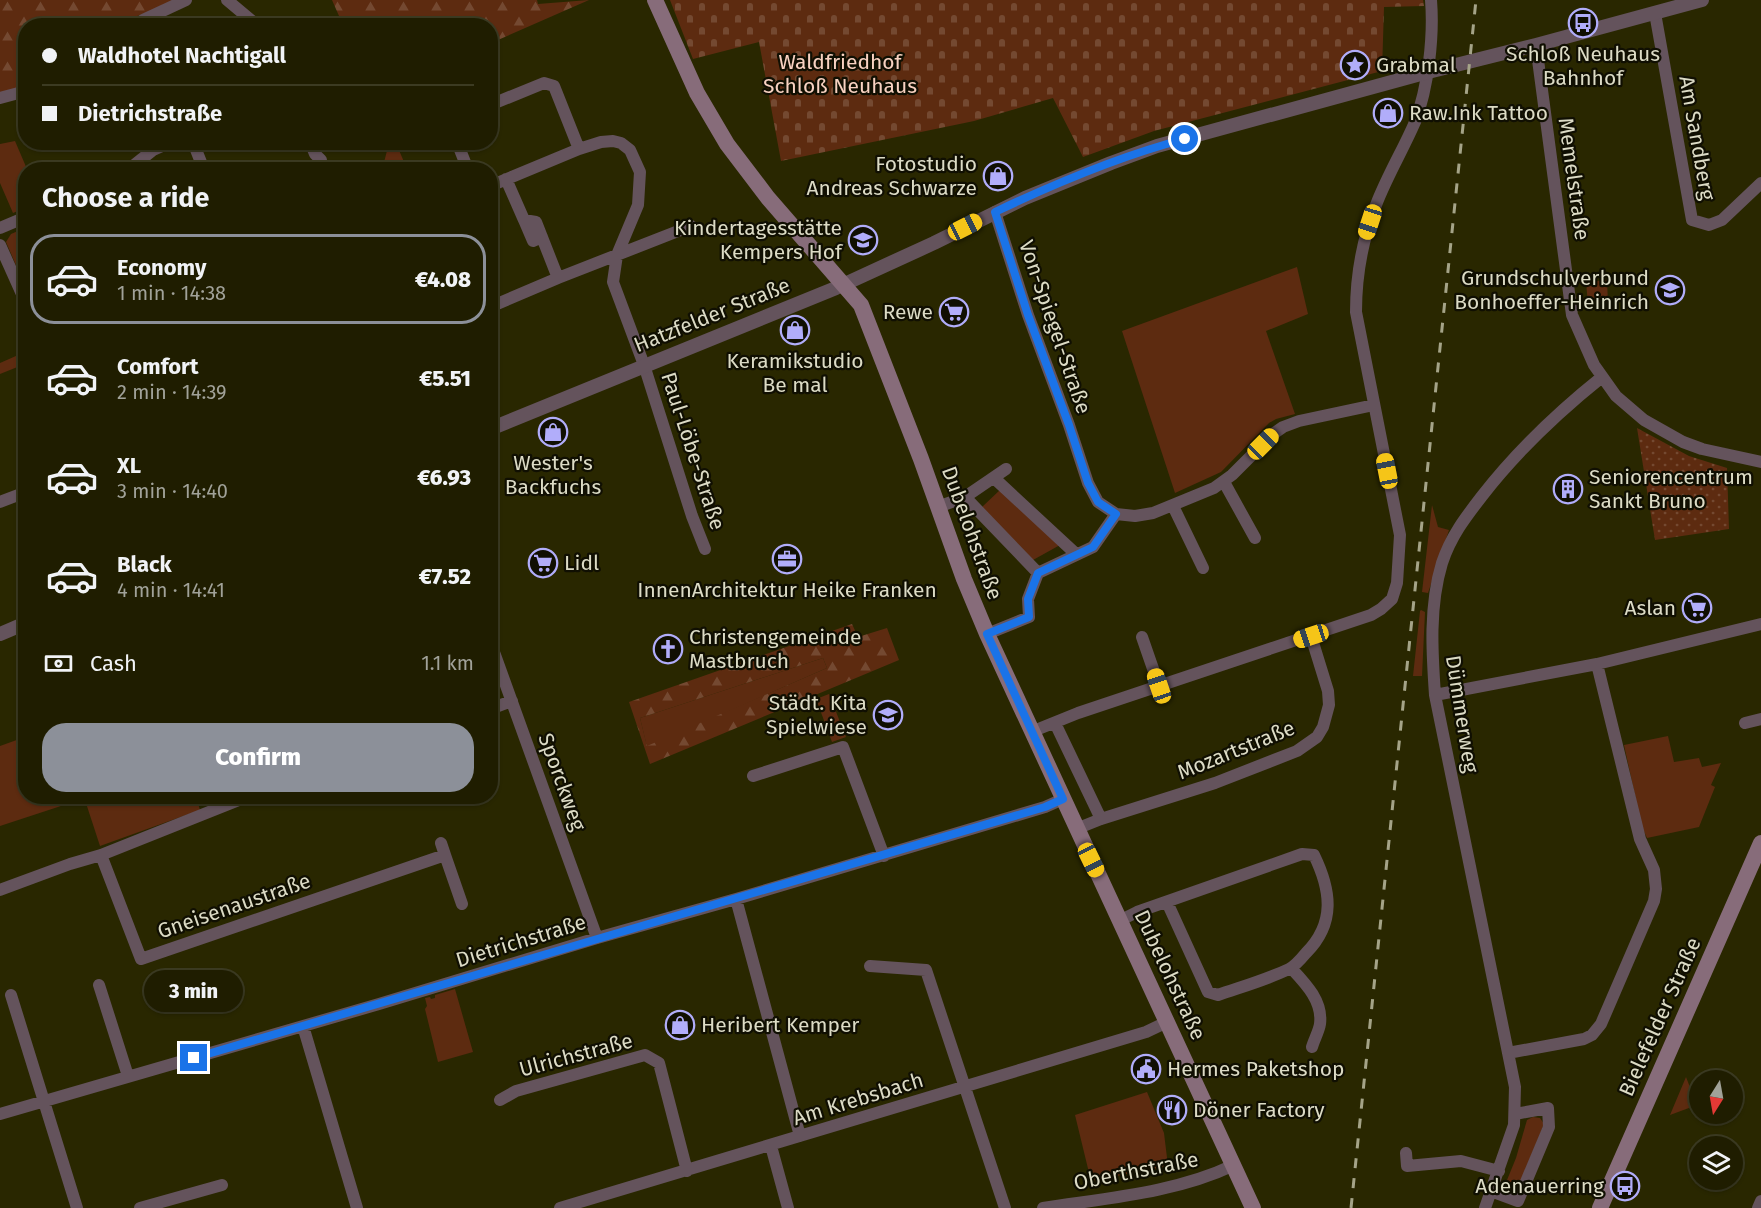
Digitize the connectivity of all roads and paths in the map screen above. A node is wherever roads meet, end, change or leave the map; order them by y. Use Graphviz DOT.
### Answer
graph roads {
  1 [pos="186,0"];
  2 [pos="226,0"];
  3 [pos="655,0"];
  4 [pos="1431,0"];
  5 [pos="1702,0"];
  6 [pos="1655,13"];
  7 [pos="147,18"];
  8 [pos="248,18"];
  9 [pos="1536,45"];
  10 [pos="1428,72"];
  11 [pos="18,93"];
  12 [pos="0,98"];
  13 [pos="498,102"];
  14 [pos="579,149"];
  15 [pos="153,150"];
  16 [pos="313,150"];
  17 [pos="321,160"];
  18 [pos="138,162"];
  19 [pos="506,179"];
  20 [pos="498,182"];
  21 [pos="1761,183"];
  22 [pos="995,212"];
  23 [pos="18,220"];
  24 [pos="691,226"];
  25 [pos="0,228"];
  26 [pos="0,245"];
  27 [pos="617,255"];
  28 [pos="558,278"];
  29 [pos="18,285"];
  30 [pos="842,285"];
  31 [pos="498,304"];
  32 [pos="644,365"];
  33 [pos="1602,377"];
  34 [pos="1374,405"];
  35 [pos="498,426"];
  36 [pos="1761,462"];
  37 [pos="1006,469"];
  38 [pos="994,478"];
  39 [pos="1224,482"];
  40 [pos="18,495"];
  41 [pos="965,497"];
  42 [pos="0,502"];
  43 [pos="1173,506"];
  44 [pos="938,507"];
  45 [pos="1116,514"];
  46 [pos="1255,538"];
  47 [pos="705,549"];
  48 [pos="1076,554"];
  49 [pos="1203,568"];
  50 [pos="1038,573"];
  51 [pos="1761,624"];
  52 [pos="18,626"];
  53 [pos="0,634"];
  54 [pos="987,634"];
  55 [pos="1311,636"];
  56 [pos="1142,638"];
  57 [pos="498,663"];
  58 [pos="1597,664"];
  59 [pos="1159,686"];
  60 [pos="1435,695"];
  61 [pos="512,701"];
  62 [pos="498,706"];
  63 [pos="1761,719"];
  64 [pos="1055,723"];
  65 [pos="1745,723"];
  66 [pos="1031,732"];
  67 [pos="753,776"];
  68 [pos="1063,799"];
  69 [pos="229,804"];
  70 [pos="1101,819"];
  71 [pos="1076,829"];
  72 [pos="1761,843"];
  73 [pos="101,855"];
  74 [pos="884,856"];
  75 [pos="0,890"];
  76 [pos="736,899"];
  77 [pos="1167,902"];
  78 [pos="462,904"];
  79 [pos="1119,921"];
  80 [pos="597,938"];
  81 [pos="870,966"];
  82 [pos="1291,968"];
  83 [pos="99,985"];
  84 [pos="11,995"];
  85 [pos="1167,1022"];
  86 [pos="303,1026"];
  87 [pos="1312,1047"];
  88 [pos="1508,1053"];
  89 [pos="128,1076"];
  90 [pos="964,1087"];
  91 [pos="500,1100"];
  92 [pos="45,1102"];
  93 [pos="0,1114"];
  94 [pos="1515,1114"];
  95 [pos="800,1136"];
  96 [pos="771,1146"];
  97 [pos="1406,1153"];
  98 [pos="1234,1165"];
  99 [pos="687,1171"];
  100 [pos="1499,1171"];
  101 [pos="222,1185"];
  102 [pos="1491,1191"];
  103 [pos="1761,1201"];
  104 [pos="77,1208"];
  105 [pos="140,1208"];
  106 [pos="357,1208"];
  107 [pos="560,1208"];
  108 [pos="788,1208"];
  109 [pos="1005,1208"];
  110 [pos="1043,1208"];
  111 [pos="1253,1208"];
  112 [pos="1485,1208"];
  113 [pos="1600,1208"];
  114 [pos="1758,1208"];
  1 -- 7 [label="street"];
  2 -- 8 [label="street"];
  3 -- 30 [label="main road, Dubelohstraße"];
  4 -- 10 [label="street"];
  5 -- 6 [label="street, Hatzfelder Straße"];
  6 -- 9 [label="street, Hatzfelder Straße"];
  6 -- 21 [label="street, Am Sandberg"];
  9 -- 10 [label="street, Hatzfelder Straße"];
  9 -- 33 [label="street, Memelstraße"];
  10 -- 22 [label="street, Hatzfelder Straße"];
  10 -- 34 [label="street"];
  11 -- 12 [label="street"];
  13 -- 14 [label="street"];
  14 -- 19 [label="street, Paul-Löbe-Straße"];
  14 -- 27 [label="street, Paul-Löbe-Straße"];
  15 -- 18 [label="street"];
  16 -- 17 [label="street"];
  19 -- 20 [label="street, Paul-Löbe-Straße"];
  19 -- 28 [label="street"];
  22 -- 30 [label="street, Hatzfelder Straße"];
  22 -- 45 [label="street, Von-Spiegel-Straße"];
  23 -- 25 [label="street"];
  24 -- 27 [label="street"];
  26 -- 29 [label="street"];
  27 -- 28 [label="street"];
  27 -- 32 [label="street, Paul-Löbe-Straße"];
  28 -- 31 [label="street"];
  30 -- 32 [label="street, Hatzfelder Straße"];
  30 -- 44 [label="main road, Dubelohstraße"];
  32 -- 35 [label="street, Hatzfelder Straße"];
  32 -- 47 [label="street, Paul-Löbe-Straße"];
  33 -- 36 [label="street, Memelstraße"];
  33 -- 60 [label="street, Dümmerweg"];
  34 -- 39 [label="street"];
  34 -- 55 [label="street"];
  37 -- 38 [label="street"];
  38 -- 41 [label="street"];
  38 -- 48 [label="street"];
  39 -- 43 [label="street"];
  39 -- 46 [label="street"];
  40 -- 42 [label="street"];
  41 -- 44 [label="street"];
  41 -- 50 [label="street"];
  43 -- 45 [label="street"];
  43 -- 49 [label="street"];
  44 -- 54 [label="main road, Dubelohstraße"];
  45 -- 48 [label="street"];
  48 -- 50 [label="street"];
  50 -- 54 [label="street"];
  51 -- 58 [label="street"];
  52 -- 53 [label="street"];
  54 -- 66 [label="main road, Dubelohstraße"];
  55 -- 59 [label="street"];
  55 -- 70 [label="street, Mozartstraße"];
  56 -- 59 [label="street"];
  57 -- 61 [label="street, Sporckweg"];
  58 -- 60 [label="street"];
  58 -- 88 [label="street"];
  59 -- 64 [label="street"];
  60 -- 88 [label="street, Dümmerweg"];
  61 -- 62 [label="street"];
  61 -- 80 [label="street, Sporckweg"];
  63 -- 65 [label="street"];
  64 -- 66 [label="street"];
  64 -- 70 [label="street"];
  66 -- 68 [label="main road, Dubelohstraße"];
  67 -- 74 [label="street"];
  68 -- 71 [label="main road, Dubelohstraße"];
  68 -- 74 [label="street, Dietrichstraße"];
  69 -- 73 [label="street"];
  70 -- 71 [label="street, Mozartstraße"];
  71 -- 79 [label="main road, Dubelohstraße"];
  72 -- 113 [label="main road, Bielefelder Straße"];
  73 -- 75 [label="street"];
  73 -- 78 [label="street, Gneisenaustraße"];
  74 -- 76 [label="street, Dietrichstraße"];
  76 -- 80 [label="street, Dietrichstraße"];
  76 -- 95 [label="street"];
  77 -- 79 [label="street"];
  77 -- 82 [label="street"];
  77 -- 82 [label="street"];
  79 -- 85 [label="main road, Dubelohstraße"];
  80 -- 86 [label="street, Dietrichstraße"];
  81 -- 90 [label="street"];
  82 -- 87 [label="street"];
  83 -- 89 [label="street"];
  84 -- 92 [label="street"];
  85 -- 90 [label="street, Am Krebsbach"];
  85 -- 98 [label="main road, Dubelohstraße"];
  86 -- 89 [label="street, Dietrichstraße"];
  86 -- 106 [label="street"];
  88 -- 94 [label="street, Dümmerweg"];
  89 -- 92 [label="street, Dietrichstraße"];
  90 -- 95 [label="street, Am Krebsbach"];
  90 -- 109 [label="street"];
  91 -- 99 [label="street, Ulrichstraße"];
  92 -- 93 [label="street, Dietrichstraße"];
  92 -- 104 [label="street"];
  94 -- 100 [label="street, Dümmerweg"];
  94 -- 102 [label="street"];
  95 -- 96 [label="street, Am Krebsbach"];
  96 -- 99 [label="street, Am Krebsbach"];
  96 -- 108 [label="street"];
  97 -- 100 [label="street"];
  98 -- 110 [label="street, Oberthstraße"];
  98 -- 111 [label="main road, Dubelohstraße"];
  99 -- 107 [label="street, Am Krebsbach"];
  100 -- 102 [label="street, Dümmerweg"];
  101 -- 105 [label="street"];
  102 -- 112 [label="street, Dümmerweg"];
  103 -- 114 [label="street"];
}
